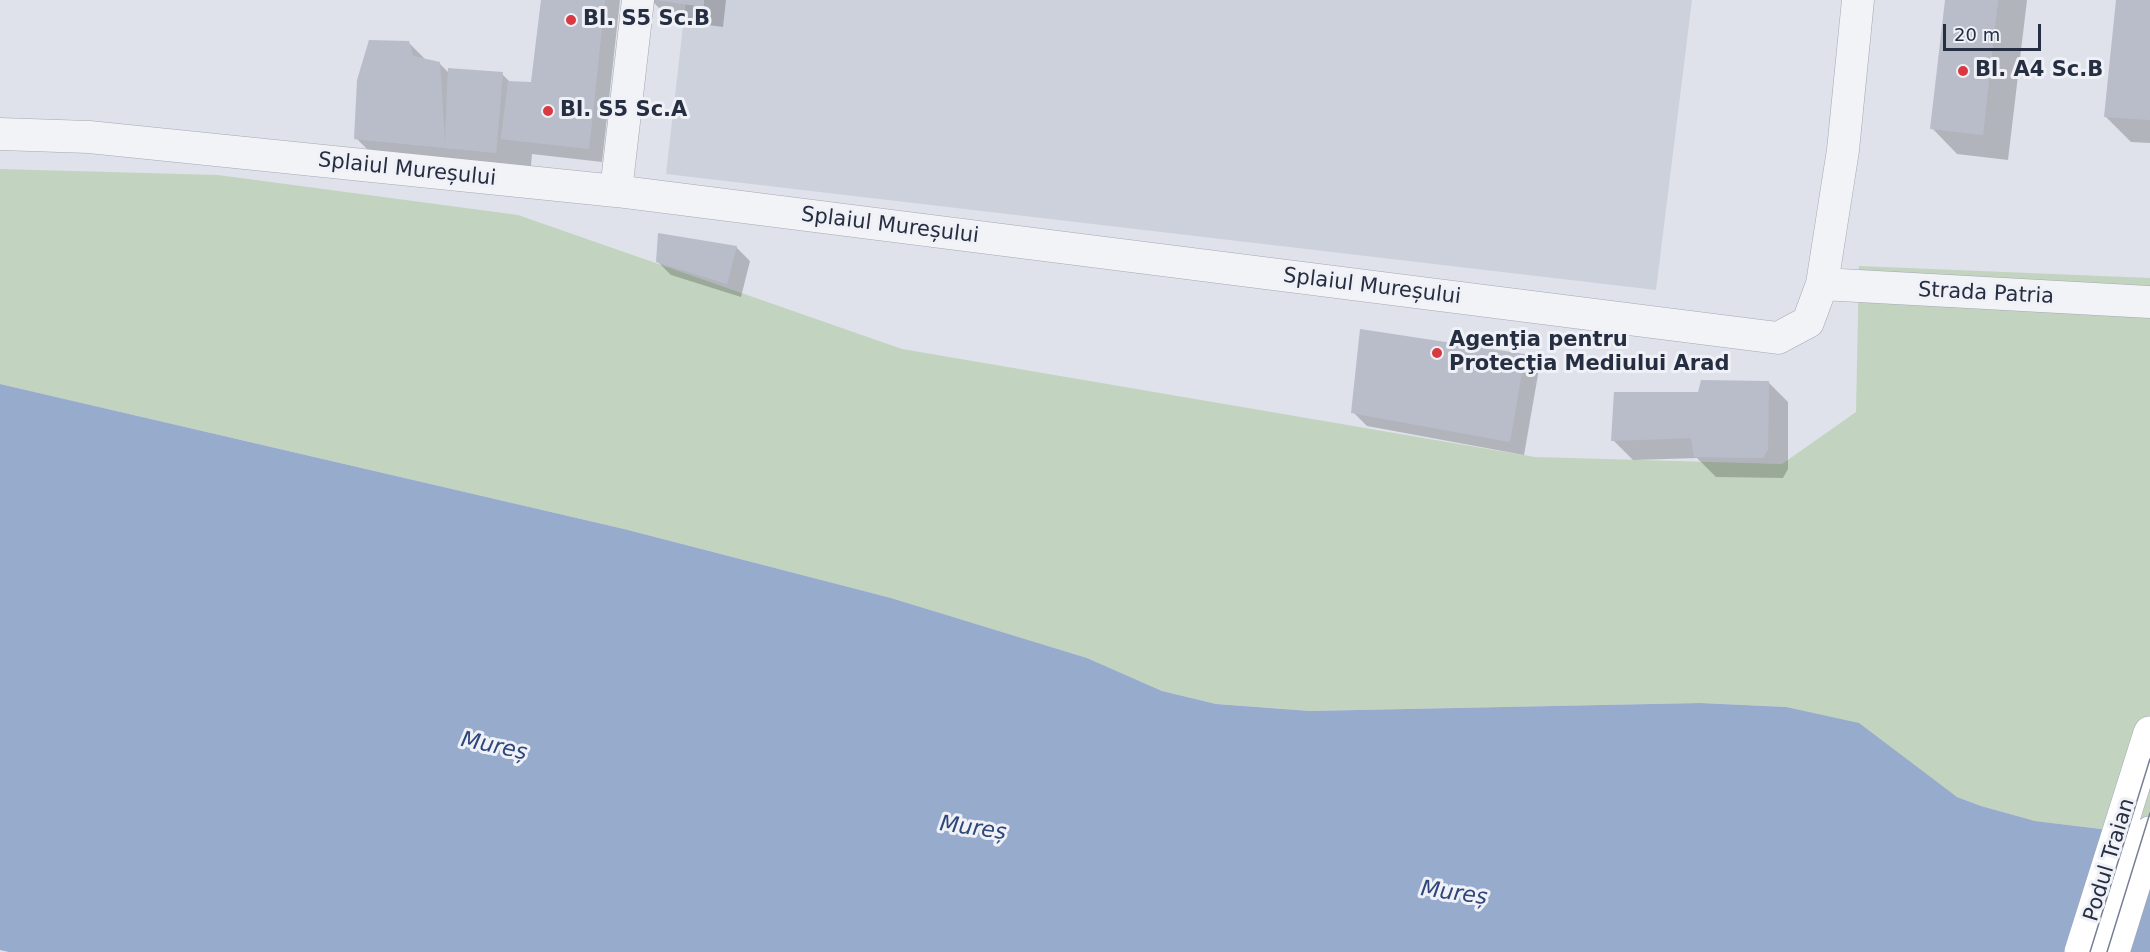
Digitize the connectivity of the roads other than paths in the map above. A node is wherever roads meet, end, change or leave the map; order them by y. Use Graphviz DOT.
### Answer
graph roads {
  1 [pos="638,0"];
  2 [pos="1858,0"];
  3 [pos="0,134"];
  4 [pos="616,191"];
  5 [pos="1822,284"];
  6 [pos="2150,302"];
  7 [pos="2150,733"];
  8 [pos="2150,833"];
  9 [pos="2081,952"];
  10 [pos="2113,952"];
  1 -- 4 [label="street"];
  2 -- 5 [label="street"];
  3 -- 4 [label="street, Splaiul Mureșului"];
  4 -- 5 [label="street, Splaiul Mureșului"];
  5 -- 6 [label="street, Strada Patria"];
  7 -- 9 [label="main road, Podul Traian"];
  8 -- 10 [label="main road, Podul Traian"];
}
